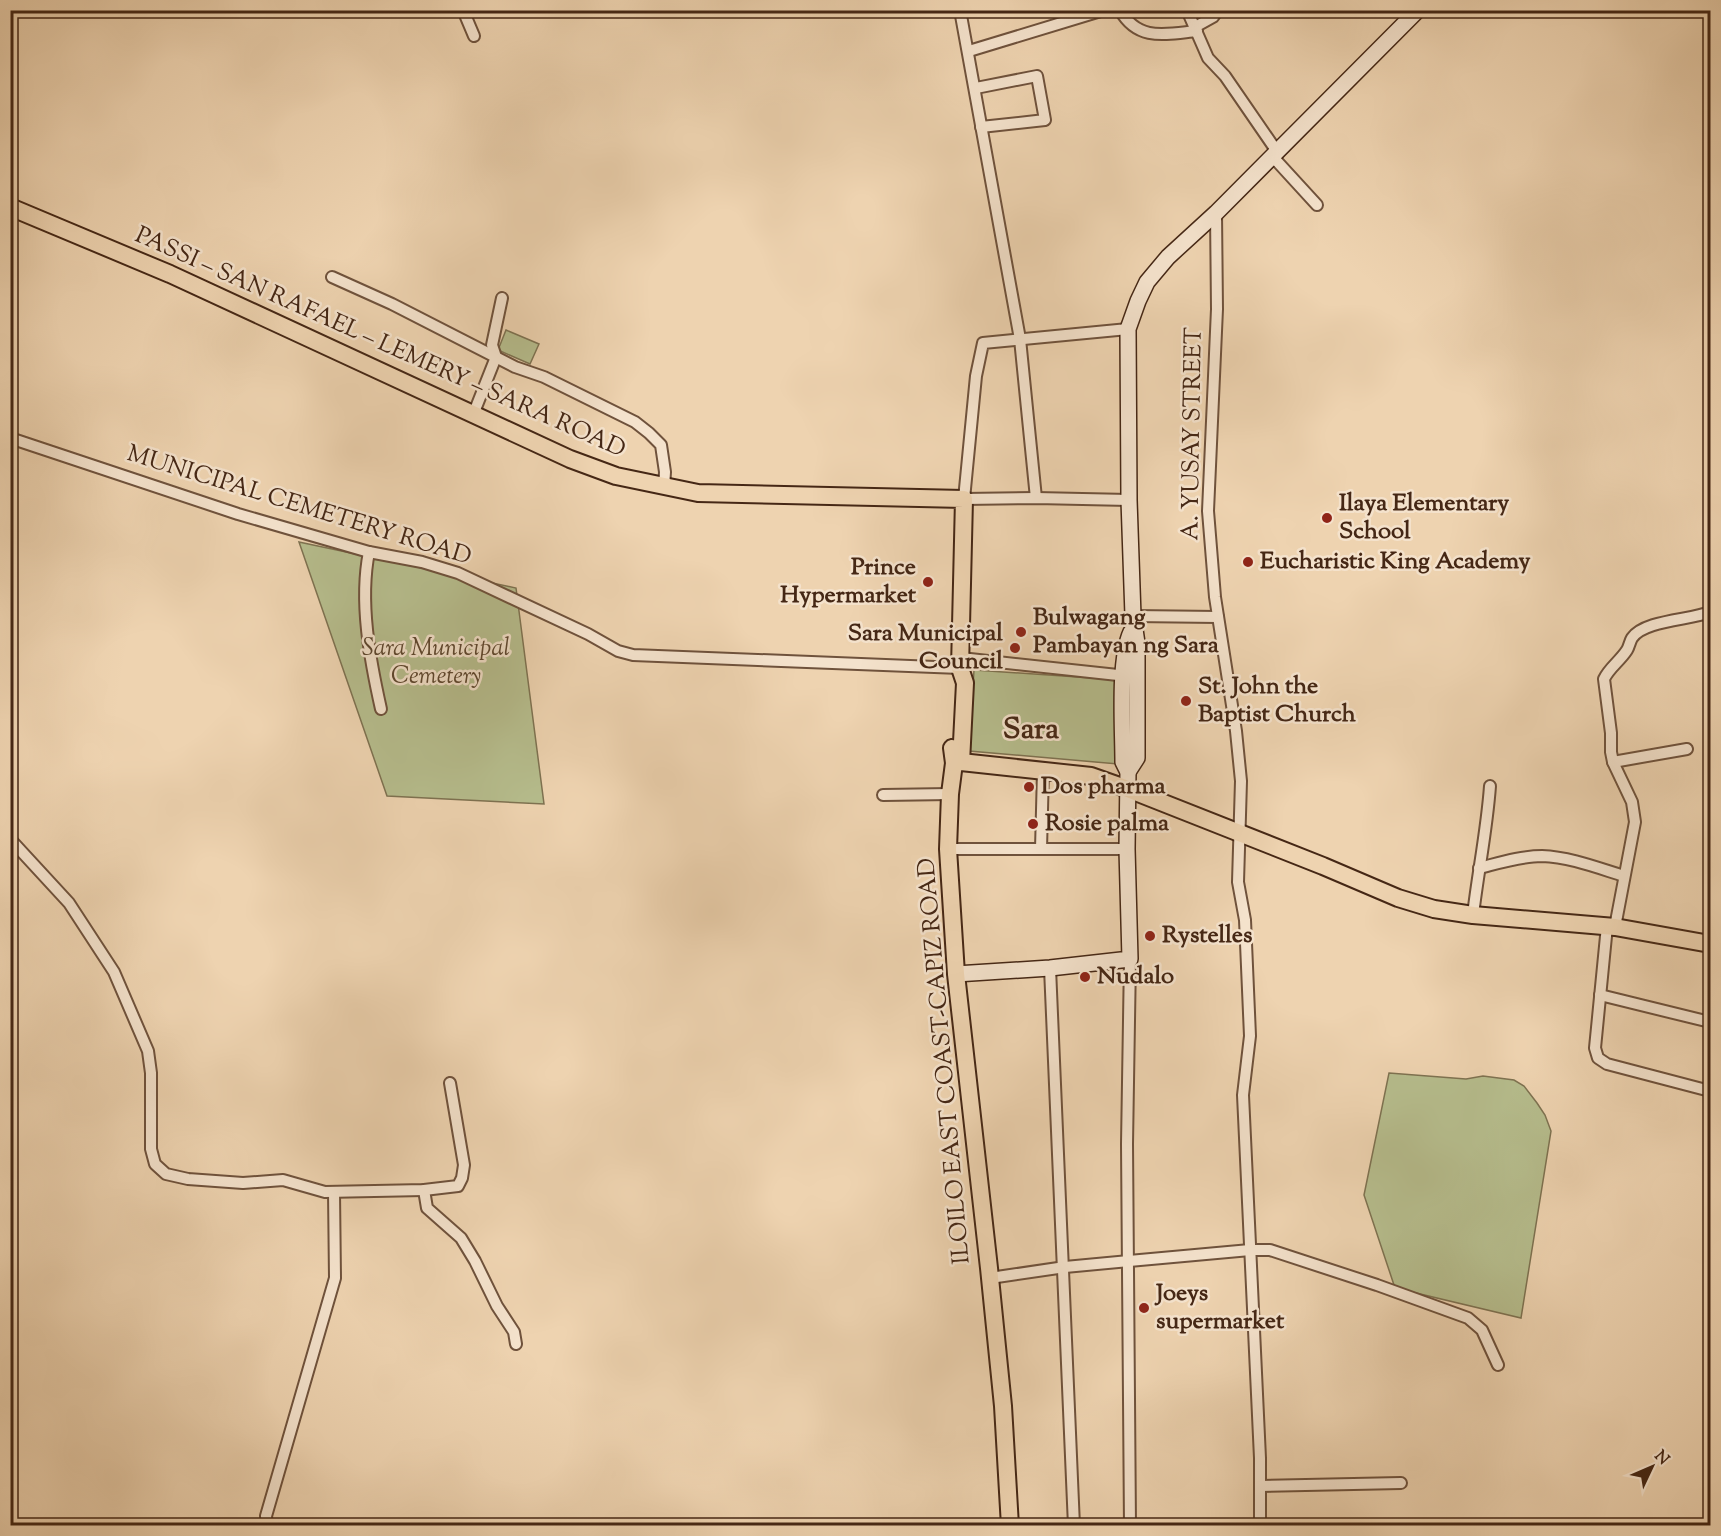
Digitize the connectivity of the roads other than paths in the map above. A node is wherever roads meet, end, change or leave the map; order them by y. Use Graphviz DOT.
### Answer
graph roads {
  1 [pos="463,10"];
  2 [pos="960,10"];
  3 [pos="1104,10"];
  4 [pos="1120,10"];
  5 [pos="1187,10"];
  6 [pos="1218,10"];
  7 [pos="1418,10"];
  8 [pos="1196,29"];
  9 [pos="474,36"];
  10 [pos="969,51"];
  11 [pos="976,88"];
  12 [pos="981,127"];
  13 [pos="1275,155"];
  14 [pos="1317,205"];
  15 [pos="10,207"];
  16 [pos="1216,213"];
  17 [pos="332,278"];
  18 [pos="502,298"];
  19 [pos="1128,329"];
  20 [pos="1020,339"];
  21 [pos="496,357"];
  22 [pos="473,415"];
  23 [pos="10,438"];
  24 [pos="664,487"];
  25 [pos="1036,498"];
  26 [pos="964,500"];
  27 [pos="1129,500"];
  28 [pos="369,552"];
  29 [pos="1710,612"];
  30 [pos="1218,617"];
  31 [pos="1133,621"];
  32 [pos="960,663"];
  33 [pos="1130,677"];
  34 [pos="381,709"];
  35 [pos="1687,749"];
  36 [pos="1613,762"];
  37 [pos="958,763"];
  38 [pos="1043,771"];
  39 [pos="1128,780"];
  40 [pos="1490,786"];
  41 [pos="950,794"];
  42 [pos="883,795"];
  43 [pos="1240,834"];
  44 [pos="10,839"];
  45 [pos="948,849"];
  46 [pos="1041,849"];
  47 [pos="1127,849"];
  48 [pos="1479,868"];
  49 [pos="1624,876"];
  50 [pos="1473,915"];
  51 [pos="1611,926"];
  52 [pos="1710,944"];
  53 [pos="1130,960"];
  54 [pos="1050,968"];
  55 [pos="956,974"];
  56 [pos="1600,995"];
  57 [pos="1710,1022"];
  58 [pos="450,1083"];
  59 [pos="1710,1091"];
  60 [pos="424,1190"];
  61 [pos="334,1192"];
  62 [pos="1250,1250"];
  63 [pos="1129,1261"];
  64 [pos="1065,1267"];
  65 [pos="990,1278"];
  66 [pos="516,1344"];
  67 [pos="1498,1365"];
  68 [pos="1401,1483"];
  69 [pos="1260,1486"];
  70 [pos="267,1526"];
  71 [pos="1010,1526"];
  72 [pos="1074,1526"];
  73 [pos="1130,1526"];
  74 [pos="1260,1526"];
  1 -- 9 [label="street"];
  2 -- 10 [label="street"];
  3 -- 10 [label="street"];
  4 -- 8 [label="street"];
  5 -- 8 [label="street"];
  6 -- 8 [label="street"];
  7 -- 13 [label="street"];
  8 -- 13 [label="street"];
  10 -- 11 [label="street"];
  11 -- 12 [label="street"];
  11 -- 12 [label="street"];
  12 -- 20 [label="street"];
  13 -- 14 [label="street"];
  13 -- 16 [label="street"];
  15 -- 22 [label="main road, PASSI – SAN RAFAEL – LEMERY – SARA ROAD"];
  16 -- 19 [label="street"];
  16 -- 30 [label="street, A. YUSAY STREET"];
  17 -- 21 [label="street"];
  18 -- 21 [label="street"];
  19 -- 20 [label="street"];
  19 -- 27 [label="street"];
  20 -- 25 [label="street"];
  20 -- 26 [label="street"];
  21 -- 22 [label="street"];
  21 -- 24 [label="street"];
  22 -- 24 [label="main road, PASSI – SAN RAFAEL – LEMERY – SARA ROAD"];
  23 -- 28 [label="street, MUNICIPAL CEMETERY ROAD"];
  24 -- 26 [label="main road, PASSI – SAN RAFAEL – LEMERY – SARA ROAD"];
  25 -- 26 [label="street"];
  25 -- 27 [label="street"];
  26 -- 32 [label="main road"];
  27 -- 31 [label="street"];
  28 -- 32 [label="street, MUNICIPAL CEMETERY ROAD"];
  28 -- 34 [label="street"];
  29 -- 36 [label="street"];
  30 -- 31 [label="street"];
  30 -- 43 [label="street, A. YUSAY STREET"];
  31 -- 33 [label="street"];
  32 -- 33 [label="street, MUNICIPAL CEMETERY ROAD"];
  32 -- 37 [label="main road"];
  33 -- 39 [label="street"];
  35 -- 36 [label="street"];
  36 -- 49 [label="street"];
  37 -- 38 [label="main road"];
  37 -- 41 [label="main road, ILOILO EAST COAST-CAPIZ ROAD"];
  38 -- 39 [label="main road"];
  38 -- 46 [label="street"];
  39 -- 43 [label="main road"];
  39 -- 47 [label="street"];
  40 -- 48 [label="street"];
  41 -- 42 [label="street"];
  41 -- 45 [label="main road, ILOILO EAST COAST-CAPIZ ROAD"];
  43 -- 50 [label="main road"];
  43 -- 62 [label="street, A. YUSAY STREET"];
  44 -- 61 [label="street"];
  45 -- 46 [label="street"];
  45 -- 55 [label="main road, ILOILO EAST COAST-CAPIZ ROAD"];
  46 -- 47 [label="street"];
  47 -- 53 [label="street"];
  48 -- 49 [label="street"];
  48 -- 50 [label="street"];
  49 -- 51 [label="street"];
  50 -- 51 [label="main road"];
  51 -- 52 [label="main road"];
  51 -- 56 [label="street"];
  53 -- 54 [label="street"];
  53 -- 63 [label="street"];
  54 -- 55 [label="street"];
  54 -- 64 [label="street"];
  55 -- 65 [label="main road, ILOILO EAST COAST-CAPIZ ROAD"];
  56 -- 57 [label="street"];
  56 -- 59 [label="street"];
  58 -- 60 [label="street"];
  60 -- 61 [label="street"];
  60 -- 66 [label="street"];
  61 -- 70 [label="street"];
  62 -- 63 [label="street"];
  62 -- 67 [label="street"];
  62 -- 69 [label="street, A. YUSAY STREET"];
  63 -- 64 [label="street"];
  63 -- 73 [label="street"];
  64 -- 65 [label="street"];
  64 -- 72 [label="street"];
  65 -- 71 [label="main road, ILOILO EAST COAST-CAPIZ ROAD"];
  68 -- 69 [label="street"];
  69 -- 74 [label="street, A. YUSAY STREET"];
}
